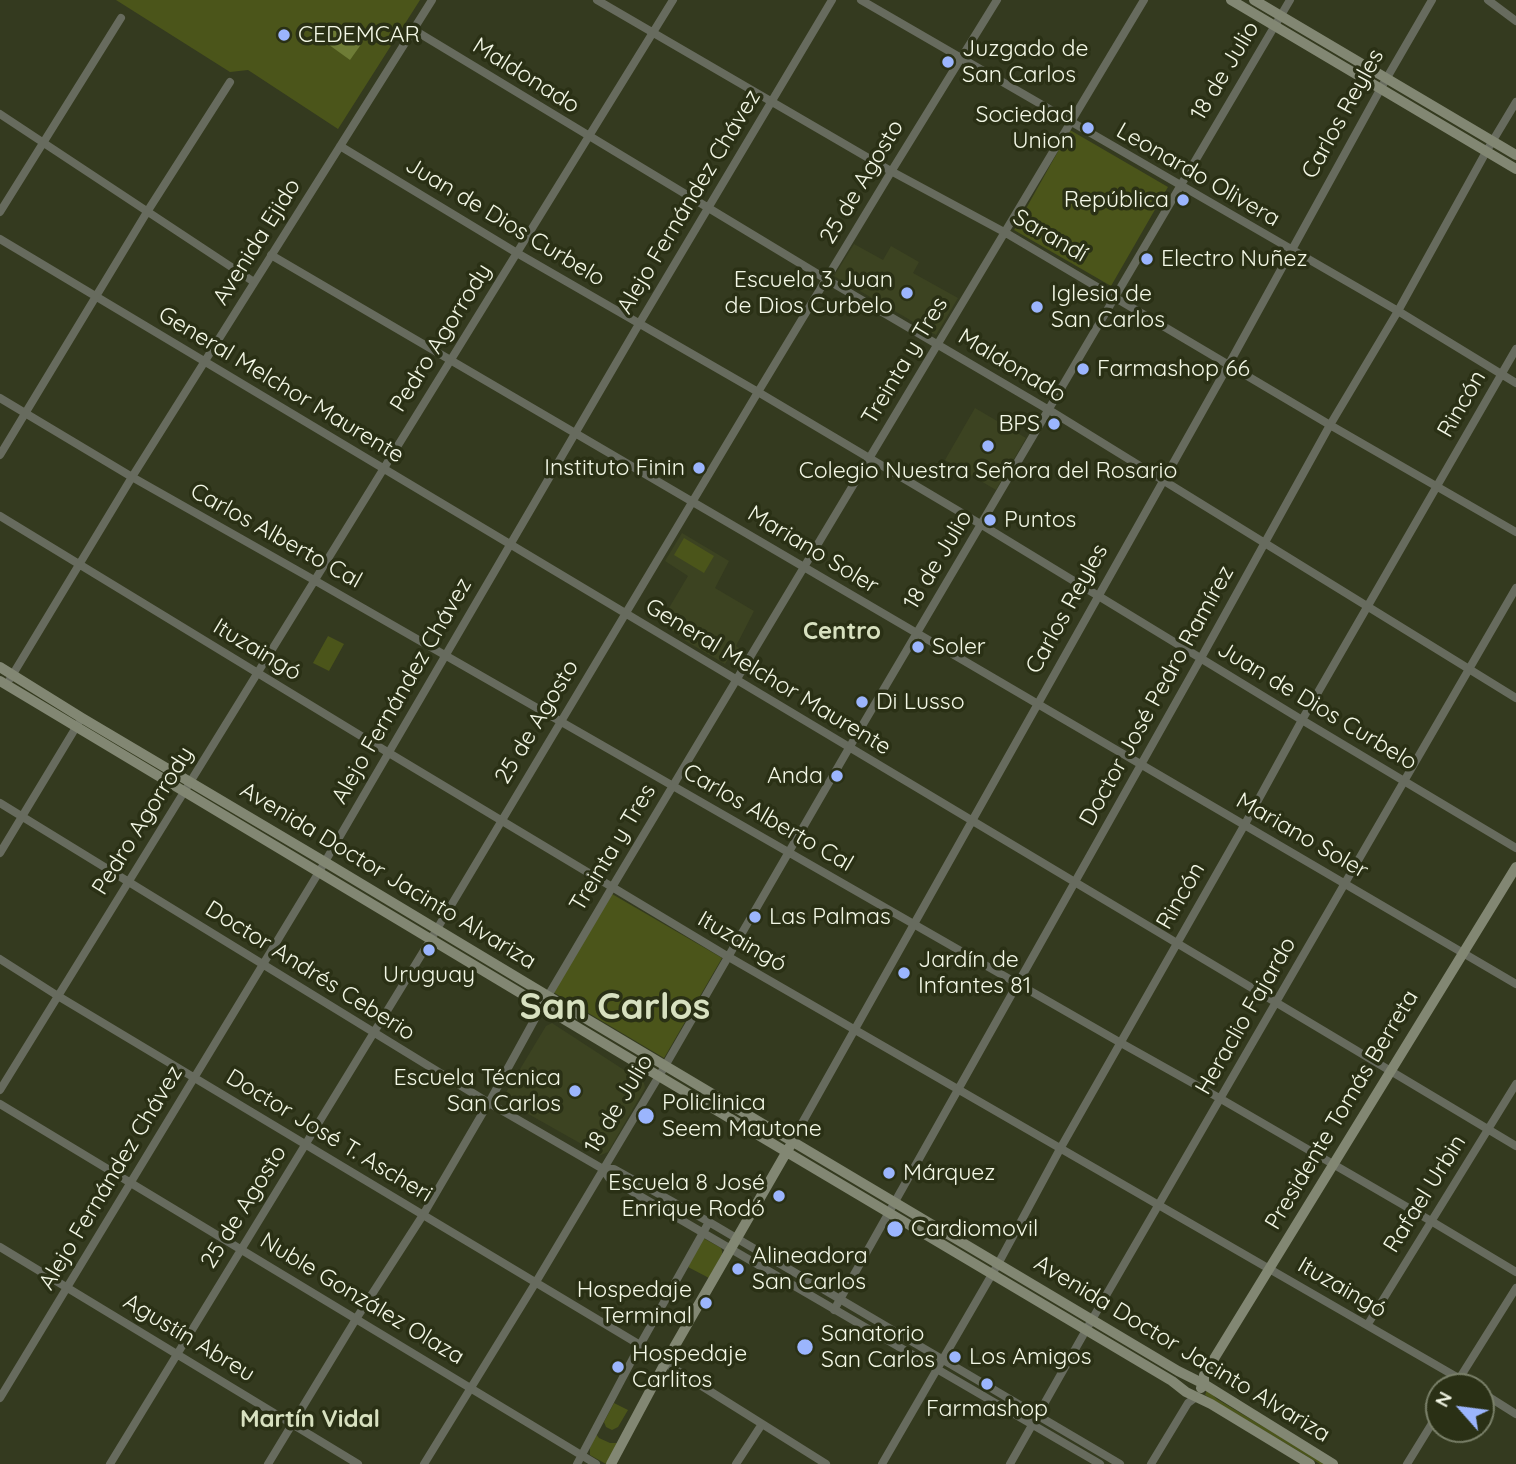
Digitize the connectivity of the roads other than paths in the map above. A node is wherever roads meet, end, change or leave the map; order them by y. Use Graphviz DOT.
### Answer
graph roads {
  1 [pos="432,0"];
  2 [pos="597,0"];
  3 [pos="673,0"];
  4 [pos="832,0"];
  5 [pos="861,0"];
  6 [pos="997,0"];
  7 [pos="1144,0"];
  8 [pos="1231,0"];
  9 [pos="1254,0"];
  10 [pos="1290,0"];
  11 [pos="1432,0"];
  12 [pos="1488,0"];
  13 [pos="121,18"];
  14 [pos="1278,20"];
  15 [pos="1516,21"];
  16 [pos="414,30"];
  17 [pos="653,32"];
  18 [pos="961,58"];
  19 [pos="230,82"];
  20 [pos="1384,83"];
  21 [pos="772,100"];
  22 [pos="1516,102"];
  23 [pos="0,114"];
  24 [pos="1071,123"];
  25 [pos="588,137"];
  26 [pos="42,142"];
  27 [pos="340,146"];
  28 [pos="1489,146"];
  29 [pos="1516,155"];
  30 [pos="1516,169"];
  31 [pos="891,171"];
  32 [pos="1180,186"];
  33 [pos="708,208"];
  34 [pos="0,212"];
  35 [pos="147,212"];
  36 [pos="1006,233"];
  37 [pos="0,239"];
  38 [pos="1292,251"];
  39 [pos="517,253"];
  40 [pos="271,255"];
  41 [pos="826,279"];
  42 [pos="254,282"];
  43 [pos="95,296"];
  44 [pos="1115,297"];
  45 [pos="1398,312"];
  46 [pos="639,324"];
  47 [pos="938,344"];
  48 [pos="1516,349"];
  49 [pos="451,359"];
  50 [pos="205,362"];
  51 [pos="1229,364"];
  52 [pos="1501,374"];
  53 [pos="1516,383"];
  54 [pos="758,392"];
  55 [pos="0,398"];
  56 [pos="1049,410"];
  57 [pos="25,413"];
  58 [pos="1330,425"];
  59 [pos="575,432"];
  60 [pos="0,455"];
  61 [pos="869,458"];
  62 [pos="383,469"];
  63 [pos="132,477"];
  64 [pos="1164,480"];
  65 [pos="1437,486"];
  66 [pos="693,501"];
  67 [pos="0,516"];
  68 [pos="982,525"];
  69 [pos="1516,533"];
  70 [pos="1264,542"];
  71 [pos="509,545"];
  72 [pos="79,565"];
  73 [pos="804,567"];
  74 [pos="314,580"];
  75 [pos="1516,588"];
  76 [pos="1098,596"];
  77 [pos="1367,606"];
  78 [pos="625,614"];
  79 [pos="916,633"];
  80 [pos="445,655"];
  81 [pos="1201,658"];
  82 [pos="0,667"];
  83 [pos="1468,670"];
  84 [pos="257,673"];
  85 [pos="6,680"];
  86 [pos="736,680"];
  87 [pos="1516,698"];
  88 [pos="1037,704"];
  89 [pos="1302,720"];
  90 [pos="560,721"];
  91 [pos="79,723"];
  92 [pos="849,748"];
  93 [pos="389,753"];
  94 [pos="1141,764"];
  95 [pos="1405,782"];
  96 [pos="673,786"];
  97 [pos="186,787"];
  98 [pos="0,803"];
  99 [pos="23,817"];
  100 [pos="502,820"];
  101 [pos="972,820"];
  102 [pos="1244,824"];
  103 [pos="1516,848"];
  104 [pos="788,852"];
  105 [pos="0,853"];
  106 [pos="322,867"];
  107 [pos="1516,867"];
  108 [pos="128,882"];
  109 [pos="1074,882"];
  110 [pos="1346,884"];
  111 [pos="612,888"];
  112 [pos="913,924"];
  113 [pos="434,934"];
  114 [pos="1176,943"];
  115 [pos="1463,953"];
  116 [pos="727,956"];
  117 [pos="0,959"];
  118 [pos="263,964"];
  119 [pos="1017,984"];
  120 [pos="1516,984"];
  121 [pos="58,996"];
  122 [pos="545,1001"];
  123 [pos="1276,1003"];
  124 [pos="855,1029"];
  125 [pos="374,1033"];
  126 [pos="1121,1043"];
  127 [pos="665,1066"];
  128 [pos="1390,1071"];
  129 [pos="659,1076"];
  130 [pos="195,1077"];
  131 [pos="1516,1084"];
  132 [pos="958,1089"];
  133 [pos="0,1090"];
  134 [pos="1221,1099"];
  135 [pos="489,1103"];
  136 [pos="0,1104"];
  137 [pos="1488,1129"];
  138 [pos="792,1141"];
  139 [pos="306,1144"];
  140 [pos="1516,1146"];
  141 [pos="1060,1149"];
  142 [pos="786,1152"];
  143 [pos="1333,1164"];
  144 [pos="603,1169"];
  145 [pos="131,1182"];
  146 [pos="1160,1205"];
  147 [pos="891,1206"];
  148 [pos="423,1215"];
  149 [pos="1431,1221"];
  150 [pos="709,1222"];
  151 [pos="702,1233"];
  152 [pos="737,1238"];
  153 [pos="0,1247"];
  154 [pos="241,1249"];
  155 [pos="730,1250"];
  156 [pos="998,1264"];
  157 [pos="1270,1269"];
  158 [pos="1516,1272"];
  159 [pos="992,1274"];
  160 [pos="536,1282"];
  161 [pos="68,1286"];
  162 [pos="1516,1288"];
  163 [pos="840,1300"];
  164 [pos="834,1310"];
  165 [pos="1092,1319"];
  166 [pos="356,1320"];
  167 [pos="1368,1324"];
  168 [pos="1086,1330"];
  169 [pos="640,1345"];
  170 [pos="178,1353"];
  171 [pos="943,1360"];
  172 [pos="665,1363"];
  173 [pos="938,1370"];
  174 [pos="1451,1373"];
  175 [pos="1463,1373"];
  176 [pos="1200,1379"];
  177 [pos="471,1387"];
  178 [pos="1190,1397"];
  179 [pos="0,1398"];
  180 [pos="1495,1400"];
  181 [pos="1516,1413"];
  182 [pos="1038,1417"];
  183 [pos="293,1424"];
  184 [pos="762,1424"];
  185 [pos="1033,1426"];
  186 [pos="1425,1435"];
  187 [pos="581,1455"];
  188 [pos="110,1464"];
  189 [pos="268,1464"];
  190 [pos="358,1464"];
  191 [pos="424,1464"];
  192 [pos="577,1464"];
  193 [pos="596,1464"];
  194 [pos="611,1464"];
  195 [pos="736,1464"];
  196 [pos="825,1464"];
  197 [pos="882,1464"];
  198 [pos="1010,1464"];
  199 [pos="1100,1464"];
  200 [pos="1120,1464"];
  201 [pos="1151,1464"];
  202 [pos="1310,1464"];
  203 [pos="1333,1464"];
  204 [pos="1407,1464"];
  1 -- 16 [label="street, Avenida Ejido"];
  2 -- 17 [label="street, Sarandí"];
  3 -- 17 [label="street, Pedro Agorrody"];
  4 -- 21 [label="street, Alejo Fernández Chávez"];
  5 -- 18 [label="street, Leonardo Olivera"];
  6 -- 18 [label="street, 25 de Agosto"];
  7 -- 24 [label="street, Treinta y Tres"];
  8 -- 14 [label="main road"];
  9 -- 14 [label="main road"];
  10 -- 14 [label="street, 18 de Julio"];
  11 -- 20 [label="street, Carlos Reyles"];
  12 -- 15 [label="street"];
  13 -- 26 [label="street"];
  14 -- 20 [label="main road"];
  14 -- 32 [label="street, 18 de Julio"];
  16 -- 25 [label="street, Maldonado"];
  16 -- 27 [label="street, Avenida Ejido"];
  17 -- 21 [label="street, Sarandí"];
  17 -- 25 [label="street, Pedro Agorrody"];
  18 -- 24 [label="street, Leonardo Olivera"];
  18 -- 31 [label="street, 25 de Agosto"];
  19 -- 35 [label="street"];
  20 -- 28 [label="main road"];
  20 -- 38 [label="street, Carlos Reyles"];
  21 -- 31 [label="street, Sarandí"];
  21 -- 33 [label="street, Alejo Fernández Chávez"];
  22 -- 28 [label="street, Doctor José Pedro Ramírez"];
  23 -- 26 [label="street"];
  24 -- 32 [label="street, Leonardo Olivera"];
  24 -- 36 [label="street, Treinta y Tres"];
  25 -- 33 [label="street, Maldonado"];
  25 -- 39 [label="street, Pedro Agorrody"];
  26 -- 34 [label="street"];
  26 -- 35 [label="street"];
  27 -- 39 [label="street, Juan de Dios Curbelo"];
  27 -- 40 [label="street, Avenida Ejido"];
  28 -- 29 [label="main road"];
  28 -- 30 [label="main road"];
  28 -- 45 [label="street, Doctor José Pedro Ramírez"];
  31 -- 36 [label="street, Sarandí"];
  31 -- 41 [label="street, 25 de Agosto"];
  32 -- 38 [label="street, Leonardo Olivera"];
  32 -- 44 [label="street, 18 de Julio"];
  33 -- 41 [label="street, Maldonado"];
  33 -- 46 [label="street, Alejo Fernández Chávez"];
  35 -- 42 [label="street"];
  35 -- 43 [label="street"];
  36 -- 44 [label="street, Sarandí"];
  36 -- 47 [label="street, Treinta y Tres"];
  37 -- 43 [label="street, General Melchor Maurente"];
  38 -- 45 [label="street, Leonardo Olivera"];
  38 -- 51 [label="street, Carlos Reyles"];
  39 -- 46 [label="street, Juan de Dios Curbelo"];
  39 -- 49 [label="street, Pedro Agorrody"];
  40 -- 42 [label="street, Avenida Ejido"];
  40 -- 49 [label="street, Mariano Soler"];
  41 -- 47 [label="street, Maldonado"];
  41 -- 54 [label="street, 25 de Agosto"];
  42 -- 50 [label="street, Avenida Ejido"];
  43 -- 50 [label="street, General Melchor Maurente"];
  43 -- 57 [label="street"];
  44 -- 51 [label="street, Sarandí"];
  44 -- 56 [label="street, 18 de Julio"];
  45 -- 52 [label="street, Leonardo Olivera"];
  45 -- 58 [label="street, Doctor José Pedro Ramírez"];
  46 -- 54 [label="street, Juan de Dios Curbelo"];
  46 -- 59 [label="street, Alejo Fernández Chávez"];
  47 -- 56 [label="street, Maldonado"];
  47 -- 61 [label="street, Treinta y Tres"];
  48 -- 52 [label="street, Rincón"];
  49 -- 59 [label="street, Mariano Soler"];
  49 -- 62 [label="street, Pedro Agorrody"];
  50 -- 62 [label="street, General Melchor Maurente"];
  50 -- 63 [label="street, Avenida Ejido"];
  51 -- 58 [label="street, Sarandí"];
  51 -- 64 [label="street, Carlos Reyles"];
  52 -- 53 [label="street, Leonardo Olivera"];
  52 -- 65 [label="street, Rincón"];
  54 -- 61 [label="street, Juan de Dios Curbelo"];
  54 -- 66 [label="street, 25 de Agosto"];
  55 -- 57 [label="street, Carlos Alberto Cal"];
  56 -- 64 [label="street, Maldonado"];
  56 -- 68 [label="street, 18 de Julio"];
  57 -- 60 [label="street"];
  57 -- 63 [label="street, Carlos Alberto Cal"];
  58 -- 65 [label="street, Sarandí"];
  58 -- 70 [label="street, Doctor José Pedro Ramírez"];
  59 -- 66 [label="street, Mariano Soler"];
  59 -- 71 [label="street, Alejo Fernández Chávez"];
  61 -- 68 [label="street, Juan de Dios Curbelo"];
  61 -- 73 [label="street, Treinta y Tres"];
  62 -- 71 [label="street, General Melchor Maurente"];
  62 -- 74 [label="street, Pedro Agorrody"];
  63 -- 72 [label="street, Avenida Ejido"];
  63 -- 74 [label="street, Carlos Alberto Cal"];
  64 -- 70 [label="street, Maldonado"];
  64 -- 76 [label="street, Carlos Reyles"];
  65 -- 69 [label="street, Sarandí"];
  65 -- 77 [label="street, Rincón"];
  66 -- 73 [label="street, Mariano Soler"];
  66 -- 78 [label="street, 25 de Agosto"];
  67 -- 72 [label="street, Ituzaingó"];
  68 -- 76 [label="street, Juan de Dios Curbelo"];
  68 -- 79 [label="street, 18 de Julio"];
  70 -- 77 [label="street, Maldonado"];
  70 -- 81 [label="street, Doctor José Pedro Ramírez"];
  71 -- 78 [label="street, General Melchor Maurente"];
  71 -- 80 [label="street, Alejo Fernández Chávez"];
  72 -- 84 [label="street, Ituzaingó"];
  72 -- 85 [label="street, Avenida Ejido"];
  73 -- 79 [label="street, Mariano Soler"];
  73 -- 86 [label="street, Treinta y Tres"];
  74 -- 80 [label="street, Carlos Alberto Cal"];
  74 -- 84 [label="street, Pedro Agorrody"];
  75 -- 83 [label="street, Heraclio Fajardo"];
  76 -- 81 [label="street, Juan de Dios Curbelo"];
  76 -- 88 [label="street, Carlos Reyles"];
  77 -- 83 [label="street, Maldonado"];
  77 -- 89 [label="street, Rincón"];
  78 -- 86 [label="street, General Melchor Maurente"];
  78 -- 90 [label="street, 25 de Agosto"];
  79 -- 88 [label="street, Mariano Soler"];
  79 -- 92 [label="street, 18 de Julio"];
  80 -- 90 [label="street, Carlos Alberto Cal"];
  80 -- 93 [label="street, Alejo Fernández Chávez"];
  81 -- 89 [label="street, Juan de Dios Curbelo"];
  81 -- 94 [label="street, Doctor José Pedro Ramírez"];
  82 -- 85 [label="main road, Avenida Doctor Jacinto Alvariza"];
  83 -- 87 [label="street, Maldonado"];
  83 -- 95 [label="street, Heraclio Fajardo"];
  84 -- 93 [label="street, Ituzaingó"];
  84 -- 97 [label="street, Pedro Agorrody"];
  85 -- 91 [label="main road, Avenida Doctor Jacinto Alvariza"];
  86 -- 92 [label="street, General Melchor Maurente"];
  86 -- 96 [label="street, Treinta y Tres"];
  88 -- 94 [label="street, Mariano Soler"];
  88 -- 101 [label="street, Carlos Reyles"];
  89 -- 95 [label="street, Juan de Dios Curbelo"];
  89 -- 102 [label="street, Rincón"];
  90 -- 96 [label="street, Carlos Alberto Cal"];
  90 -- 100 [label="street, 25 de Agosto"];
  91 -- 97 [label="main road, Avenida Doctor Jacinto Alvariza"];
  91 -- 99 [label="street"];
  92 -- 101 [label="street, General Melchor Maurente"];
  92 -- 104 [label="street, 18 de Julio"];
  93 -- 100 [label="street, Ituzaingó"];
  93 -- 106 [label="street, Alejo Fernández Chávez"];
  94 -- 102 [label="street, Mariano Soler"];
  94 -- 109 [label="street, Doctor José Pedro Ramírez"];
  95 -- 103 [label="street, Juan de Dios Curbelo"];
  95 -- 110 [label="street, Heraclio Fajardo"];
  96 -- 104 [label="street, Carlos Alberto Cal"];
  96 -- 111 [label="street, Treinta y Tres"];
  97 -- 106 [label="main road, Avenida Doctor Jacinto Alvariza"];
  97 -- 108 [label="street, Pedro Agorrody"];
  98 -- 99 [label="street, Doctor Andrés Ceberio"];
  99 -- 105 [label="street"];
  99 -- 108 [label="street, Doctor Andrés Ceberio"];
  100 -- 111 [label="street, Ituzaingó"];
  100 -- 113 [label="street, 25 de Agosto"];
  101 -- 109 [label="street, General Melchor Maurente"];
  101 -- 112 [label="street, Carlos Reyles"];
  102 -- 110 [label="street, Mariano Soler"];
  102 -- 114 [label="street, Rincón"];
  104 -- 112 [label="street, Carlos Alberto Cal"];
  104 -- 116 [label="street, 18 de Julio"];
  106 -- 113 [label="main road, Avenida Doctor Jacinto Alvariza"];
  106 -- 118 [label="street, Alejo Fernández Chávez"];
  107 -- 115 [label="main road, Presidente Tomás Berreta"];
  108 -- 118 [label="street, Doctor Andrés Ceberio"];
  108 -- 121 [label="street, Pedro Agorrody"];
  109 -- 114 [label="street, General Melchor Maurente"];
  109 -- 119 [label="street, Doctor José Pedro Ramírez"];
  110 -- 115 [label="street, Mariano Soler"];
  110 -- 123 [label="street, Heraclio Fajardo"];
  111 -- 116 [label="street, Ituzaingó"];
  111 -- 122 [label="street, Treinta y Tres"];
  112 -- 119 [label="street, Carlos Alberto Cal"];
  112 -- 124 [label="street, Carlos Reyles"];
  113 -- 122 [label="main road, Avenida Doctor Jacinto Alvariza"];
  113 -- 125 [label="street, 25 de Agosto"];
  114 -- 123 [label="street, General Melchor Maurente"];
  114 -- 126 [label="street, Rincón"];
  115 -- 120 [label="street, Mariano Soler"];
  115 -- 128 [label="main road, Presidente Tomás Berreta"];
  116 -- 124 [label="street, Ituzaingó"];
  116 -- 127 [label="street, 18 de Julio"];
  117 -- 121 [label="street, Doctor José T. Ascheri"];
  118 -- 125 [label="street, Doctor Andrés Ceberio"];
  118 -- 130 [label="street, Alejo Fernández Chávez"];
  119 -- 126 [label="street, Carlos Alberto Cal"];
  119 -- 132 [label="street, Doctor José Pedro Ramírez"];
  121 -- 130 [label="street, Doctor José T. Ascheri"];
  121 -- 133 [label="street, Pedro Agorrody"];
  122 -- 127 [label="main road, Avenida Doctor Jacinto Alvariza"];
  122 -- 129 [label="main road, Avenida Doctor Jacinto Alvariza"];
  122 -- 135 [label="street, Treinta y Tres"];
  123 -- 128 [label="street, General Melchor Maurente"];
  123 -- 134 [label="street, Heraclio Fajardo"];
  124 -- 132 [label="street, Ituzaingó"];
  124 -- 138 [label="street, Carlos Reyles"];
  125 -- 135 [label="street, Doctor Andrés Ceberio"];
  125 -- 139 [label="street, 25 de Agosto"];
  126 -- 134 [label="street, Carlos Alberto Cal"];
  126 -- 141 [label="street, Rincón"];
  127 -- 129 [label="street, 18 de Julio"];
  127 -- 138 [label="main road, Avenida Doctor Jacinto Alvariza"];
  128 -- 137 [label="street, General Melchor Maurente"];
  128 -- 143 [label="main road, Presidente Tomás Berreta"];
  129 -- 142 [label="main road, Avenida Doctor Jacinto Alvariza"];
  129 -- 144 [label="street, 18 de Julio"];
  130 -- 139 [label="street, Doctor José T. Ascheri"];
  130 -- 145 [label="street, Alejo Fernández Chávez"];
  131 -- 137 [label="street, Rafael Urbin"];
  132 -- 141 [label="street, Ituzaingó"];
  132 -- 147 [label="street, Doctor José Pedro Ramírez"];
  134 -- 143 [label="street, Carlos Alberto Cal"];
  134 -- 146 [label="street, Heraclio Fajardo"];
  135 -- 144 [label="street, Doctor Andrés Ceberio"];
  135 -- 148 [label="street, Treinta y Tres"];
  136 -- 145 [label="street, Nuble González Olaza"];
  137 -- 140 [label="street, General Melchor Maurente"];
  137 -- 149 [label="street, Rafael Urbin"];
  138 -- 142 [label="main road, Carlos Reyles"];
  138 -- 147 [label="main road, Avenida Doctor Jacinto Alvariza"];
  139 -- 148 [label="street, Doctor José T. Ascheri"];
  139 -- 154 [label="street, 25 de Agosto"];
  141 -- 146 [label="street, Ituzaingó"];
  141 -- 156 [label="street, Rincón"];
  142 -- 147 [label="main road, Avenida Doctor Jacinto Alvariza"];
  142 -- 152 [label="main road, Carlos Reyles"];
  143 -- 149 [label="street, Carlos Alberto Cal"];
  143 -- 157 [label="main road, Presidente Tomás Berreta"];
  144 -- 150 [label="street, Doctor Andrés Ceberio"];
  144 -- 151 [label="street, Doctor Andrés Ceberio"];
  144 -- 160 [label="street, 18 de Julio"];
  145 -- 154 [label="street, Nuble González Olaza"];
  145 -- 161 [label="street, Alejo Fernández Chávez"];
  146 -- 157 [label="street, Ituzaingó"];
  146 -- 165 [label="street, Heraclio Fajardo"];
  147 -- 156 [label="main road, Avenida Doctor Jacinto Alvariza"];
  147 -- 159 [label="main road, Avenida Doctor Jacinto Alvariza"];
  147 -- 163 [label="street, Doctor José Pedro Ramírez"];
  148 -- 160 [label="street, Doctor José T. Ascheri"];
  148 -- 166 [label="street, Treinta y Tres"];
  149 -- 158 [label="street, Carlos Alberto Cal"];
  149 -- 167 [label="street, Rafael Urbin"];
  150 -- 151 [label="street"];
  150 -- 152 [label="street, Doctor Andrés Ceberio"];
  151 -- 155 [label="street, Doctor Andrés Ceberio"];
  151 -- 169 [label="street"];
  152 -- 155 [label="main road, Carlos Reyles"];
  152 -- 163 [label="street, Doctor Andrés Ceberio"];
  153 -- 161 [label="street, Agustín Abreu"];
  154 -- 166 [label="street, Nuble González Olaza"];
  154 -- 170 [label="street, 25 de Agosto"];
  155 -- 164 [label="street, Doctor Andrés Ceberio"];
  155 -- 172 [label="main road, Carlos Reyles"];
  156 -- 159 [label="street, Rincón"];
  156 -- 165 [label="main road, Avenida Doctor Jacinto Alvariza"];
  157 -- 167 [label="street, Ituzaingó"];
  157 -- 176 [label="main road, Presidente Tomás Berreta"];
  159 -- 168 [label="main road, Avenida Doctor Jacinto Alvariza"];
  159 -- 171 [label="street, Rincón"];
  160 -- 169 [label="street, Doctor José T. Ascheri"];
  160 -- 177 [label="street, 18 de Julio"];
  161 -- 170 [label="street, Agustín Abreu"];
  161 -- 179 [label="street, Alejo Fernández Chávez"];
  162 -- 175 [label="street"];
  163 -- 164 [label="street, Doctor José Pedro Ramírez"];
  163 -- 171 [label="street, Doctor Andrés Ceberio"];
  164 -- 173 [label="street, Doctor Andrés Ceberio"];
  165 -- 168 [label="street, Heraclio Fajardo"];
  165 -- 176 [label="main road, Avenida Doctor Jacinto Alvariza"];
  166 -- 177 [label="street, Nuble González Olaza"];
  166 -- 183 [label="street, Treinta y Tres"];
  167 -- 174 [label="street, Ituzaingó"];
  168 -- 178 [label="main road, Avenida Doctor Jacinto Alvariza"];
  168 -- 182 [label="street, Heraclio Fajardo"];
  169 -- 187 [label="street"];
  170 -- 183 [label="street, Agustín Abreu"];
  170 -- 188 [label="street, 25 de Agosto"];
  171 -- 173 [label="street, Rincón"];
  171 -- 182 [label="street, Doctor Andrés Ceberio"];
  172 -- 184 [label="street"];
  172 -- 194 [label="main road, Carlos Reyles"];
  173 -- 185 [label="street, Doctor Andrés Ceberio"];
  173 -- 197 [label="street, Rincón"];
  176 -- 178 [label="main road, Presidente Tomás Berreta"];
  176 -- 203 [label="main road, Avenida Doctor Jacinto Alvariza"];
  177 -- 187 [label="street, Nuble González Olaza"];
  177 -- 191 [label="street, 18 de Julio"];
  178 -- 201 [label="street, Presidente Tomás Berreta"];
  178 -- 202 [label="main road, Avenida Doctor Jacinto Alvariza"];
  180 -- 181 [label="street"];
  182 -- 185 [label="street, Heraclio Fajardo"];
  182 -- 200 [label="street, Doctor Andrés Ceberio"];
  183 -- 189 [label="street, Treinta y Tres"];
  183 -- 190 [label="street, Agustín Abreu"];
  184 -- 195 [label="street"];
  184 -- 196 [label="street"];
  185 -- 198 [label="street, Heraclio Fajardo"];
  185 -- 199 [label="street, Doctor Andrés Ceberio"];
  186 -- 204 [label="street"];
  187 -- 192 [label="street"];
  187 -- 193 [label="street, Nuble González Olaza"];
}
